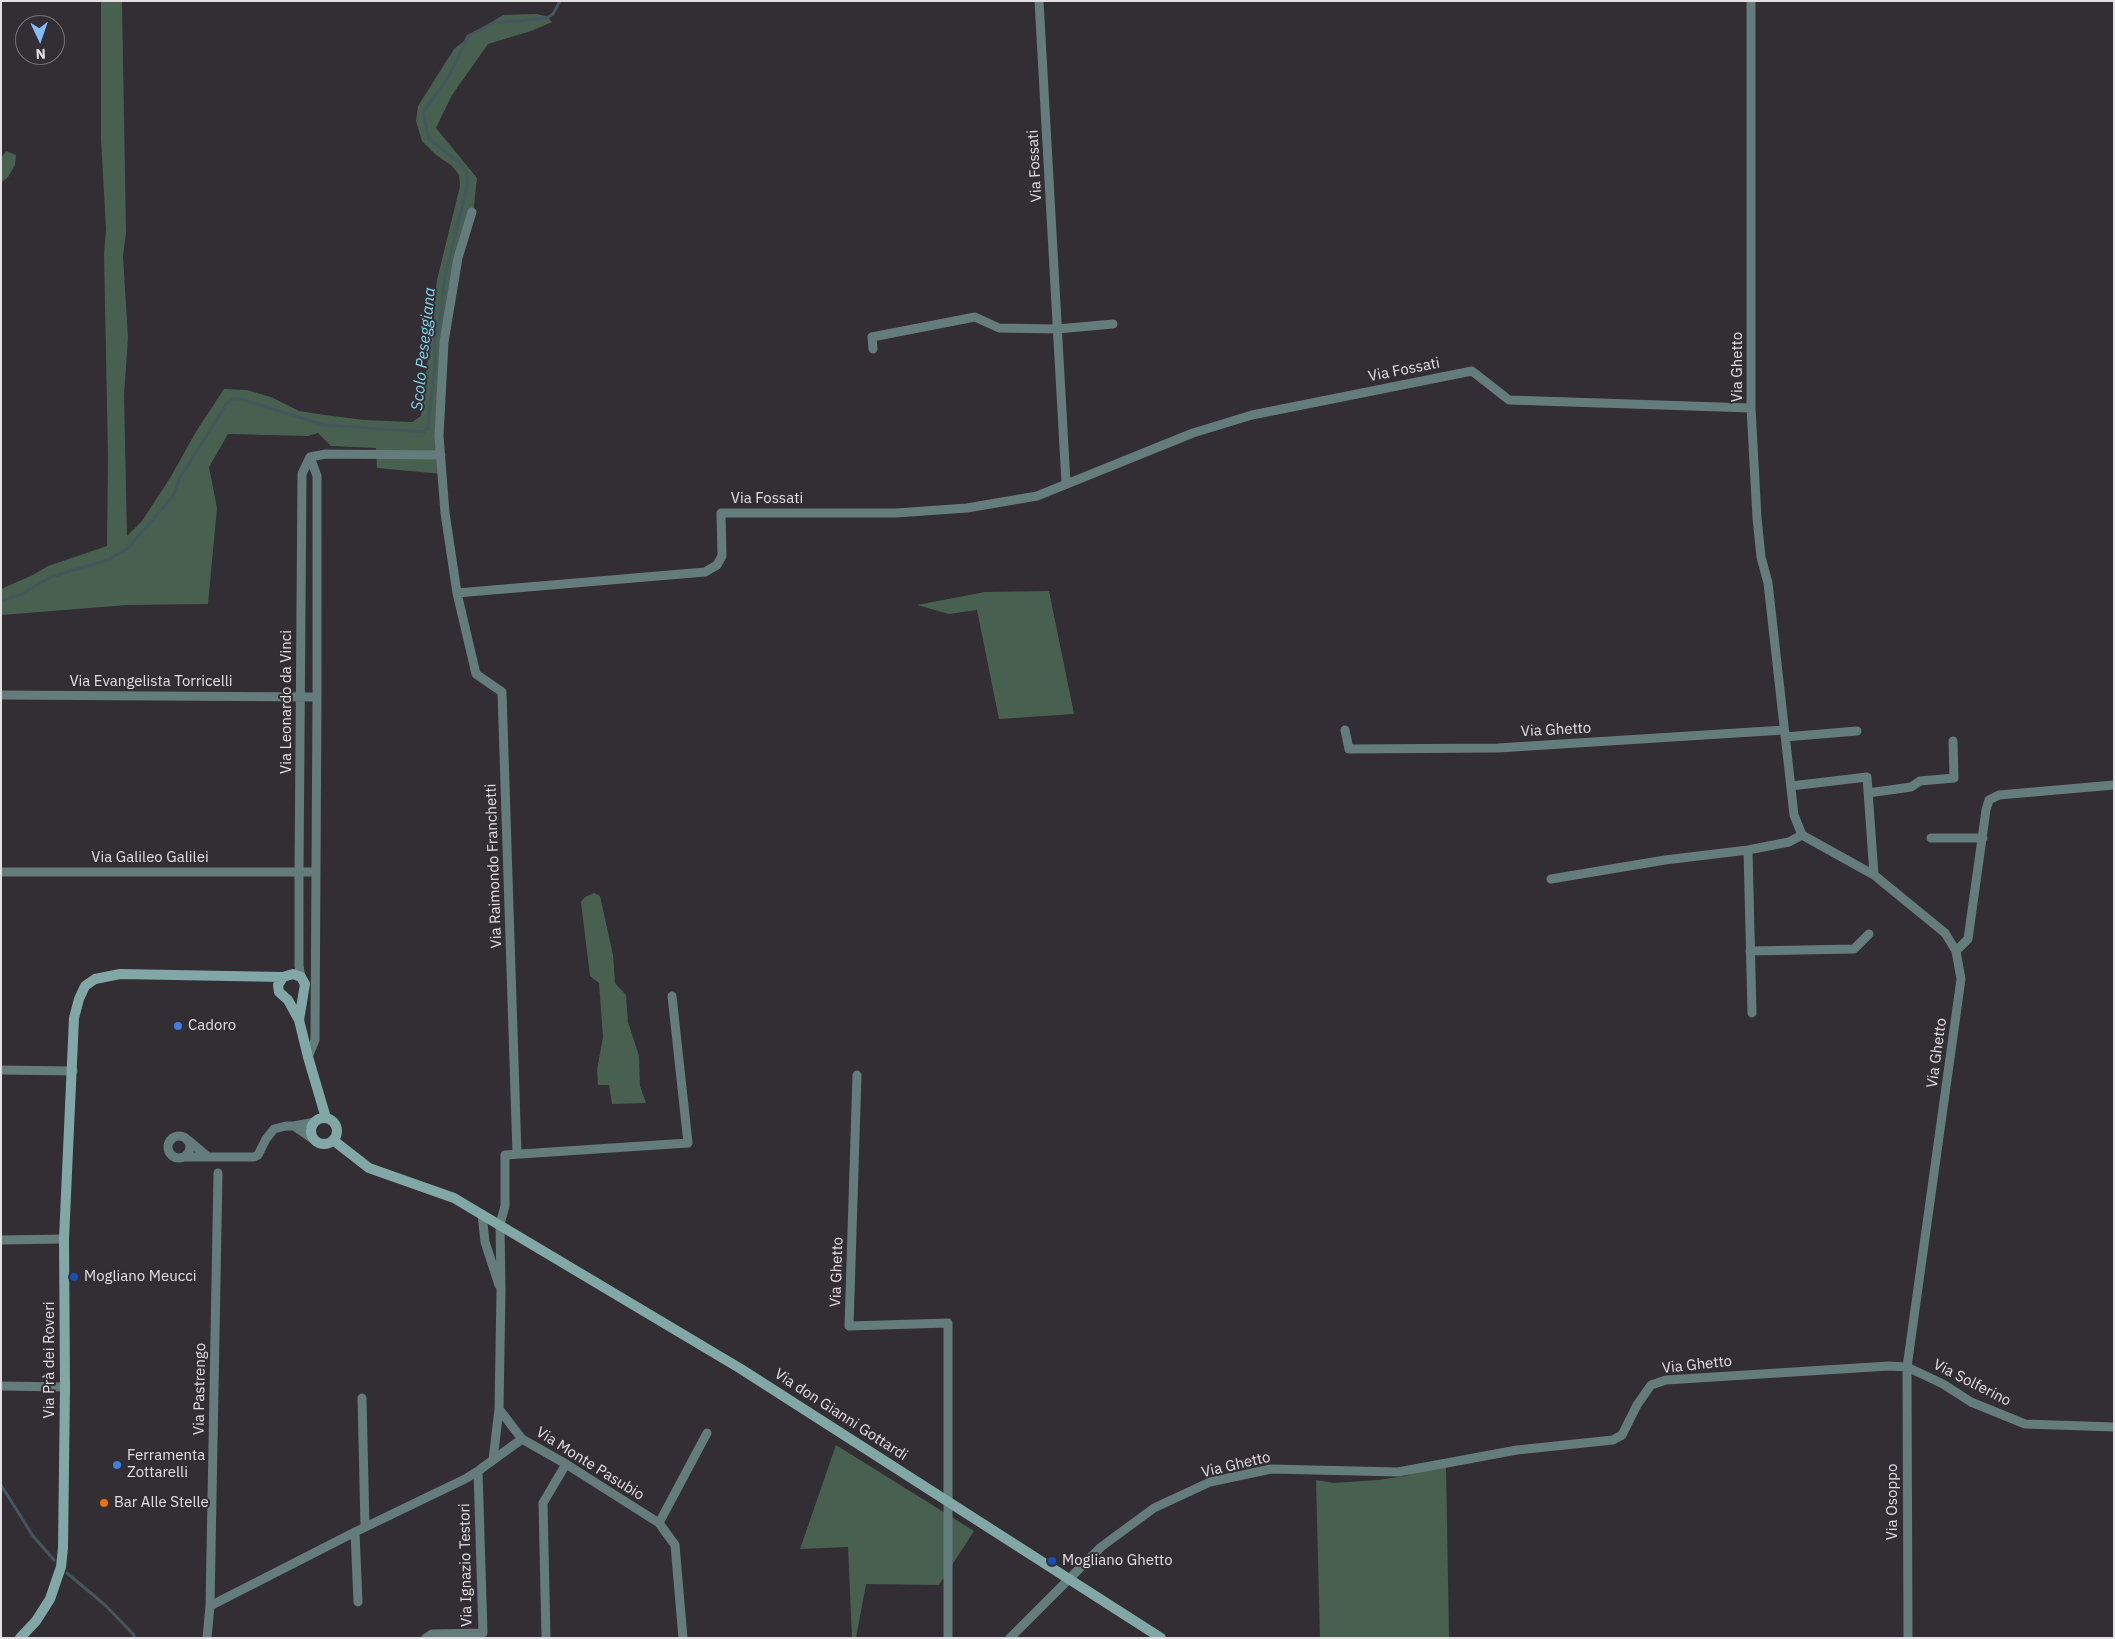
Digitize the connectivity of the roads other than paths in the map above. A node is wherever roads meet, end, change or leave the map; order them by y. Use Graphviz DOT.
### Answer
graph roads {
  1 [pos="1039,1"];
  2 [pos="1752,1"];
  3 [pos="472,212"];
  4 [pos="1113,324"];
  5 [pos="1057,329"];
  6 [pos="873,349"];
  7 [pos="1751,408"];
  8 [pos="440,454"];
  9 [pos="310,457"];
  10 [pos="1066,483"];
  11 [pos="456,593"];
  12 [pos="1,695"];
  13 [pos="301,696"];
  14 [pos="317,697"];
  15 [pos="1346,730"];
  16 [pos="1857,731"];
  17 [pos="1785,734"];
  18 [pos="1953,741"];
  19 [pos="2114,785"];
  20 [pos="1790,786"];
  21 [pos="1868,793"];
  22 [pos="1802,835"];
  23 [pos="1931,838"];
  24 [pos="1983,838"];
  25 [pos="1748,850"];
  26 [pos="1,872"];
  27 [pos="300,872"];
  28 [pos="315,872"];
  29 [pos="1874,875"];
  30 [pos="1551,879"];
  31 [pos="1869,934"];
  32 [pos="299,949"];
  33 [pos="1750,951"];
  34 [pos="1956,951"];
  35 [pos="286,975"];
  36 [pos="251,977"];
  37 [pos="301,977"];
  38 [pos="278,989"];
  39 [pos="302,996"];
  40 [pos="672,996"];
  41 [pos="288,1000"];
  42 [pos="1752,1013"];
  43 [pos="299,1020"];
  44 [pos="308,1058"];
  45 [pos="1,1070"];
  46 [pos="73,1070"];
  47 [pos="858,1075"];
  48 [pos="326,1118"];
  49 [pos="315,1122"];
  50 [pos="294,1126"];
  51 [pos="188,1140"];
  52 [pos="333,1140"];
  53 [pos="316,1141"];
  54 [pos="517,1154"];
  55 [pos="184,1157"];
  56 [pos="208,1158"];
  57 [pos="218,1173"];
  58 [pos="482,1214"];
  59 [pos="500,1224"];
  60 [pos="64,1239"];
  61 [pos="1,1240"];
  62 [pos="501,1290"];
  63 [pos="1907,1367"];
  64 [pos="1,1386"];
  65 [pos="66,1386"];
  66 [pos="362,1398"];
  67 [pos="499,1409"];
  68 [pos="2114,1427"];
  69 [pos="708,1433"];
  70 [pos="522,1438"];
  71 [pos="493,1460"];
  72 [pos="566,1464"];
  73 [pos="478,1471"];
  74 [pos="948,1501"];
  75 [pos="659,1523"];
  76 [pos="365,1527"];
  77 [pos="354,1532"];
  78 [pos="1070,1578"];
  79 [pos="358,1602"];
  80 [pos="210,1606"];
  81 [pos="20,1638"];
  82 [pos="207,1638"];
  83 [pos="426,1638"];
  84 [pos="546,1638"];
  85 [pos="683,1638"];
  86 [pos="948,1638"];
  87 [pos="1010,1638"];
  88 [pos="1161,1638"];
  89 [pos="1908,1638"];
  1 -- 5 [label="street, Via Fossati"];
  2 -- 7 [label="street, Via Ghetto"];
  3 -- 8 [label="street"];
  4 -- 5 [label="street"];
  5 -- 6 [label="street"];
  5 -- 10 [label="street, Via Fossati"];
  7 -- 10 [label="street, Via Fossati"];
  7 -- 17 [label="street, Via Ghetto"];
  8 -- 9 [label="street"];
  8 -- 11 [label="street"];
  9 -- 13 [label="street, Via Leonardo da Vinci"];
  9 -- 14 [label="street"];
  10 -- 11 [label="street, Via Fossati"];
  11 -- 54 [label="street, Via Raimondo Franchetti"];
  12 -- 13 [label="street, Via Evangelista Torricelli"];
  13 -- 14 [label="street, Via Evangelista Torricelli"];
  13 -- 27 [label="street, Via Leonardo da Vinci"];
  14 -- 28 [label="street"];
  15 -- 17 [label="street, Via Ghetto"];
  16 -- 17 [label="street, Via Ghetto"];
  17 -- 20 [label="street, Via Ghetto"];
  18 -- 21 [label="street"];
  19 -- 24 [label="street"];
  20 -- 21 [label="street"];
  20 -- 22 [label="street, Via Ghetto"];
  21 -- 29 [label="street"];
  22 -- 25 [label="street"];
  22 -- 29 [label="street, Via Ghetto"];
  23 -- 24 [label="street"];
  24 -- 34 [label="street"];
  25 -- 30 [label="street"];
  25 -- 33 [label="street"];
  26 -- 27 [label="street, Via Galileo Galilei"];
  27 -- 28 [label="street, Via Galileo Galilei"];
  27 -- 32 [label="street, Via Leonardo da Vinci"];
  28 -- 44 [label="street"];
  29 -- 34 [label="street, Via Ghetto"];
  31 -- 33 [label="street"];
  32 -- 35 [label="street, Via Leonardo da Vinci"];
  32 -- 37 [label="street, Via Leonardo da Vinci"];
  33 -- 42 [label="street"];
  34 -- 63 [label="street, Via Ghetto"];
  35 -- 36 [label="main road, Via Prà dei Roveri"];
  35 -- 37 [label="main road"];
  35 -- 38 [label="main road"];
  36 -- 38 [label="main road"];
  36 -- 46 [label="main road, Via Prà dei Roveri"];
  37 -- 39 [label="main road"];
  38 -- 41 [label="main road"];
  39 -- 41 [label="main road"];
  39 -- 43 [label="main road"];
  40 -- 54 [label="street"];
  41 -- 43 [label="main road"];
  43 -- 44 [label="main road"];
  44 -- 48 [label="main road"];
  45 -- 46 [label="street"];
  46 -- 60 [label="main road, Via Prà dei Roveri"];
  47 -- 74 [label="street, Via Ghetto"];
  48 -- 49 [label="main road"];
  48 -- 52 [label="main road"];
  49 -- 50 [label="street"];
  49 -- 53 [label="main road"];
  50 -- 53 [label="street"];
  50 -- 56 [label="street"];
  51 -- 55 [label="street"];
  51 -- 55 [label="street"];
  51 -- 56 [label="street"];
  52 -- 53 [label="main road"];
  52 -- 58 [label="main road, Via don Gianni Gottardi"];
  54 -- 59 [label="street"];
  55 -- 56 [label="street"];
  57 -- 80 [label="street, Via Pastrengo"];
  58 -- 59 [label="main road, Via don Gianni Gottardi"];
  58 -- 62 [label="street"];
  59 -- 62 [label="street"];
  59 -- 74 [label="main road, Via don Gianni Gottardi"];
  60 -- 61 [label="street"];
  60 -- 65 [label="main road, Via Prà dei Roveri"];
  62 -- 67 [label="street"];
  63 -- 68 [label="street, Via Solferino"];
  63 -- 78 [label="street, Via Ghetto"];
  63 -- 89 [label="street, Via Osoppo"];
  64 -- 65 [label="street"];
  65 -- 81 [label="main road, Via Prà dei Roveri"];
  66 -- 76 [label="street"];
  67 -- 70 [label="street, Via Monte Pasubio"];
  67 -- 71 [label="street"];
  69 -- 75 [label="street"];
  70 -- 71 [label="street, Via Monte Pasubio"];
  70 -- 72 [label="street, Via Monte Pasubio"];
  71 -- 73 [label="street, Via Monte Pasubio"];
  72 -- 75 [label="street, Via Monte Pasubio"];
  72 -- 84 [label="street"];
  73 -- 76 [label="street, Via Monte Pasubio"];
  73 -- 83 [label="street, Via Ignazio Testori"];
  74 -- 78 [label="main road, Via don Gianni Gottardi"];
  74 -- 86 [label="street, Via Ghetto"];
  75 -- 85 [label="street"];
  76 -- 77 [label="street, Via Monte Pasubio"];
  77 -- 79 [label="street"];
  77 -- 80 [label="street, Via Monte Pasubio"];
  78 -- 87 [label="street, Via Ghetto"];
  78 -- 88 [label="main road, Via don Gianni Gottardi"];
  80 -- 82 [label="street"];
}
